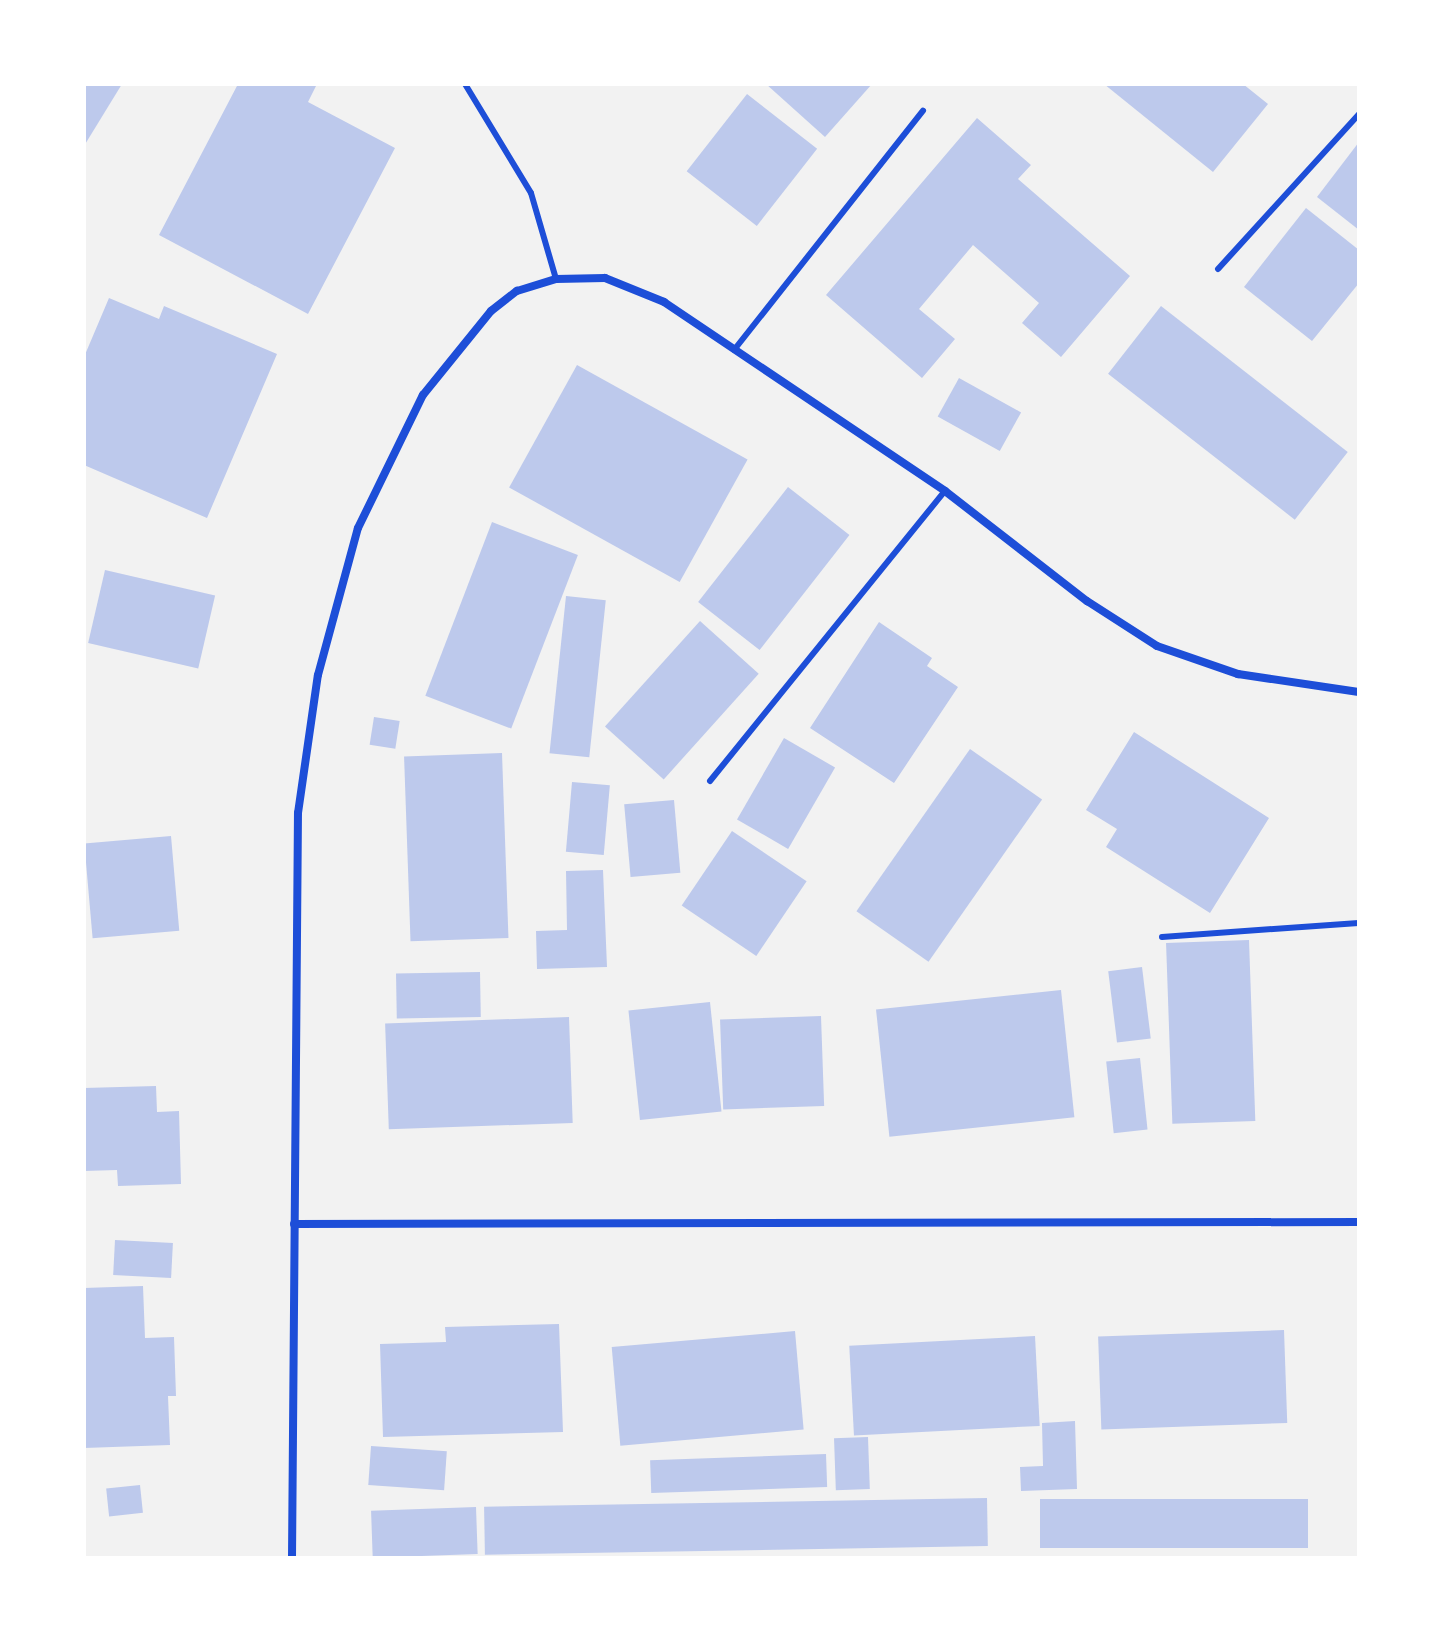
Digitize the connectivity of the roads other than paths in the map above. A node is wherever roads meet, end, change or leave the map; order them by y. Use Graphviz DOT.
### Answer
graph roads {
  1 [pos="465,84"];
  2 [pos="923,111"];
  3 [pos="1359,114"];
  4 [pos="1218,269"];
  5 [pos="556,279"];
  6 [pos="734,350"];
  7 [pos="945,491"];
  8 [pos="1359,692"];
  9 [pos="710,781"];
  10 [pos="1359,923"];
  11 [pos="1162,937"];
  12 [pos="1359,1222"];
  13 [pos="294,1224"];
  14 [pos="292,1558"];
  1 -- 5 [label="lane"];
  2 -- 6 [label="lane"];
  3 -- 4 [label="lane"];
  5 -- 6 [label="street"];
  5 -- 13 [label="street"];
  6 -- 7 [label="street"];
  7 -- 8 [label="street"];
  7 -- 9 [label="lane"];
  10 -- 11 [label="lane"];
  12 -- 13 [label="street"];
  13 -- 14 [label="street"];
}
